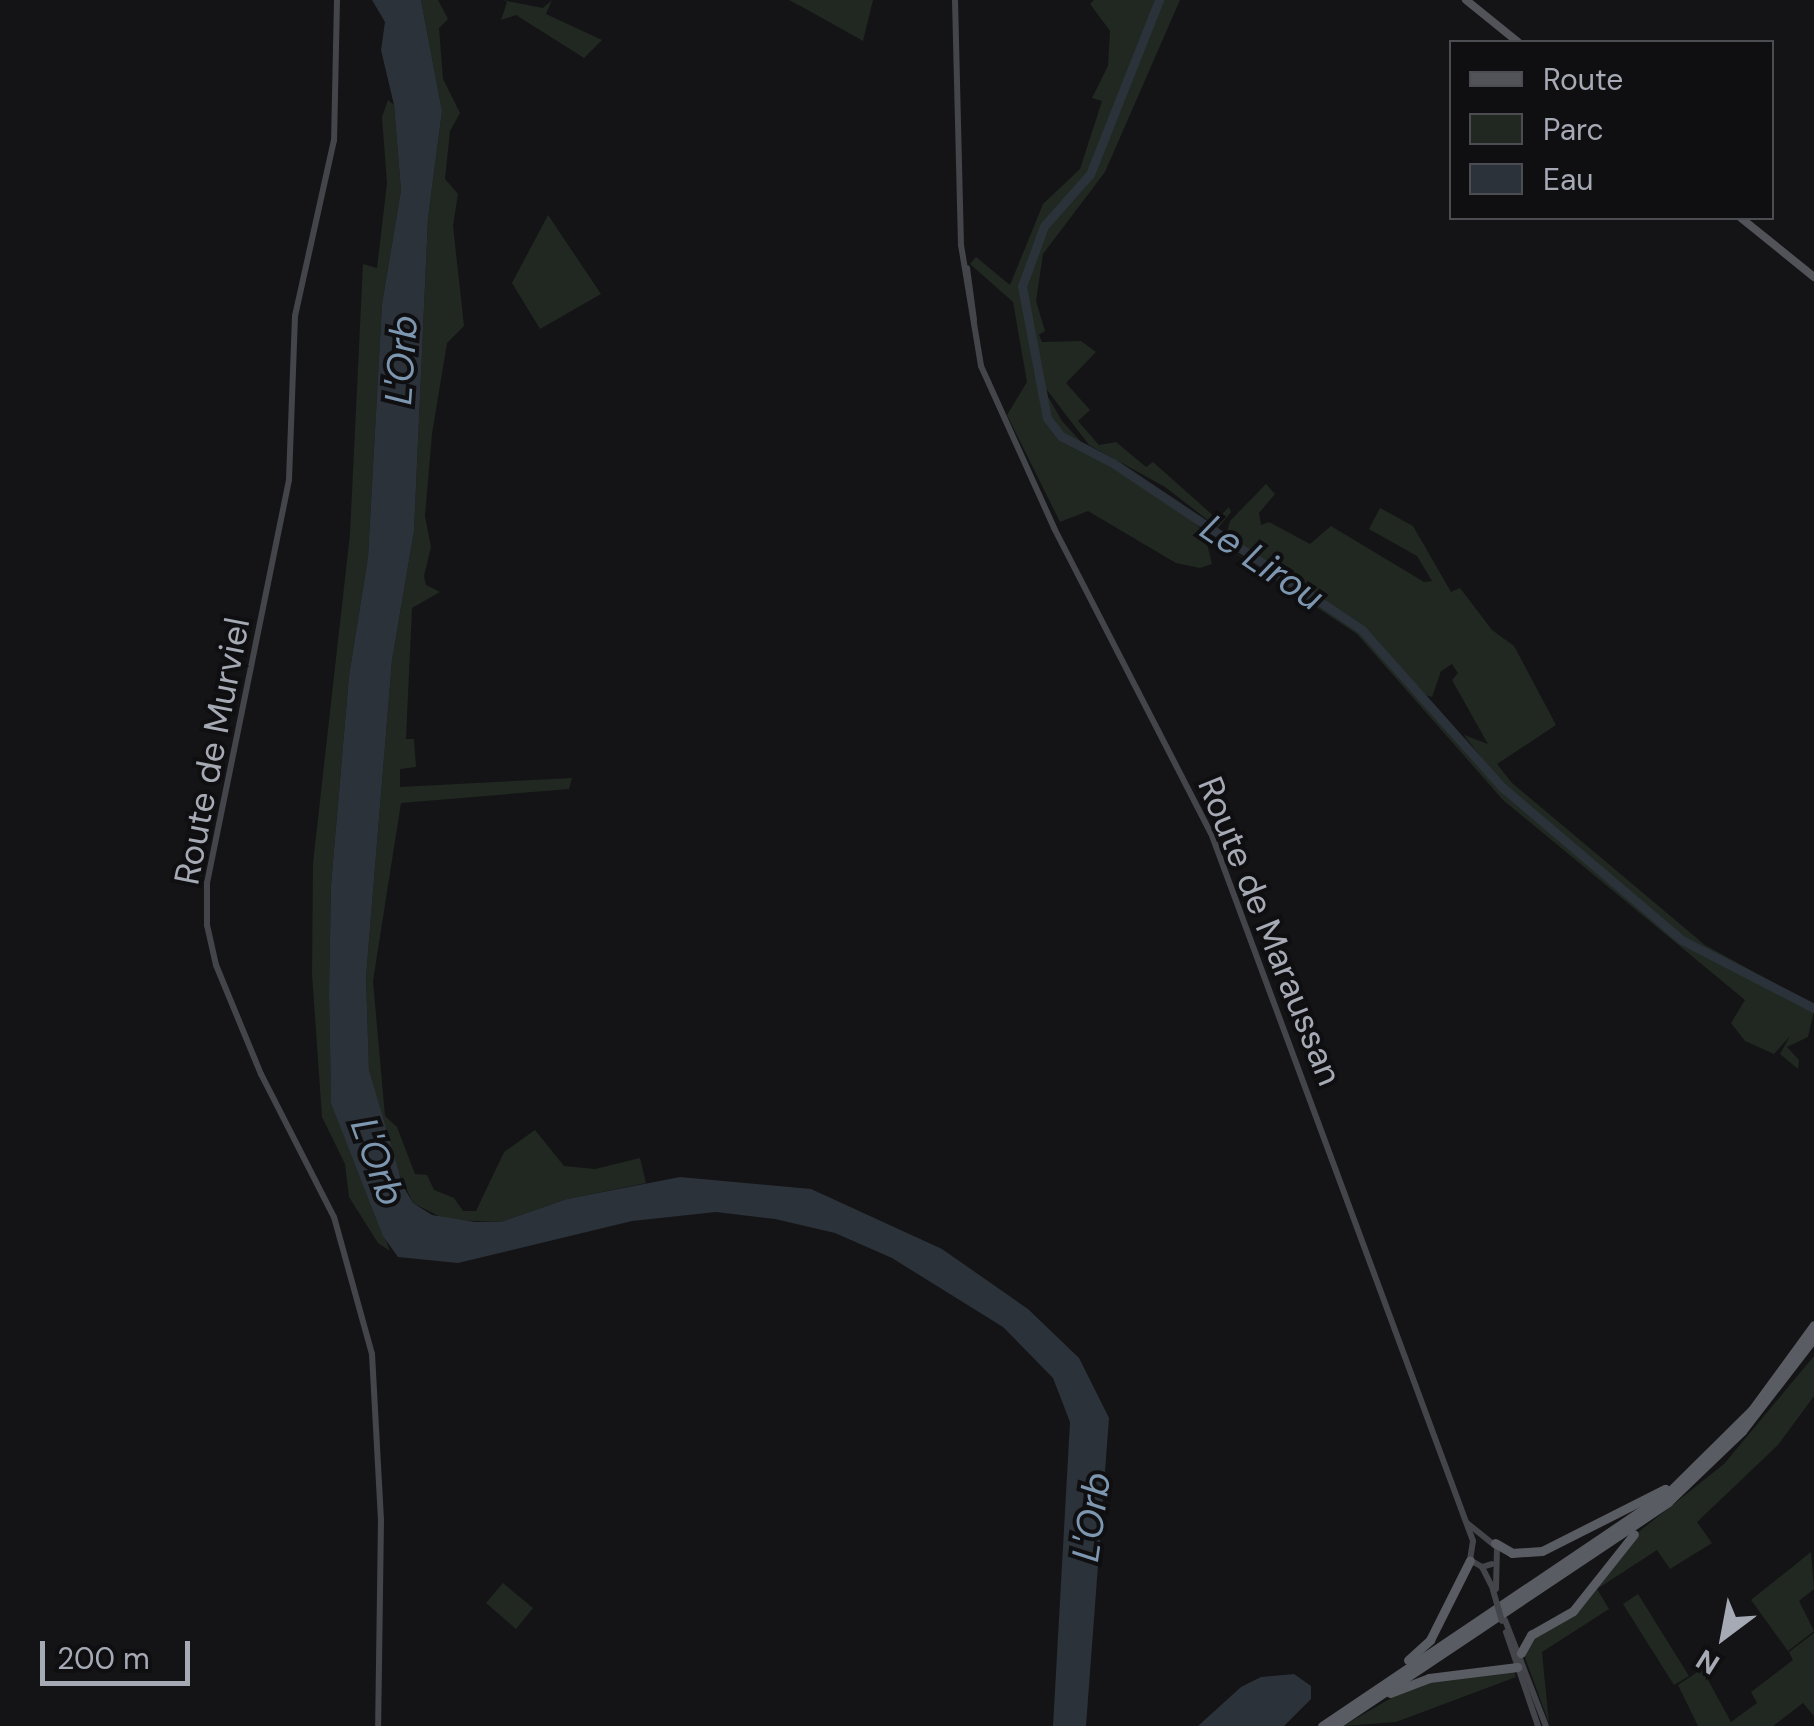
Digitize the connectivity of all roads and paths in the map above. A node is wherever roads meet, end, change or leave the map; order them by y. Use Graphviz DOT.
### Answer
graph roads {
  1 [pos="337,0"];
  2 [pos="956,0"];
  3 [pos="1466,0"];
  4 [pos="1516,40"];
  5 [pos="1736,220"];
  6 [pos="1744,220"];
  7 [pos="1789,255"];
  8 [pos="1814,277"];
  9 [pos="1814,1326"];
  10 [pos="1814,1338"];
  11 [pos="1700,1464"];
  12 [pos="1657,1511"];
  13 [pos="1467,1523"];
  14 [pos="1473,1540"];
  15 [pos="1490,1540"];
  16 [pos="1470,1560"];
  17 [pos="1492,1564"];
  18 [pos="1482,1568"];
  19 [pos="1495,1590"];
  20 [pos="1504,1620"];
  21 [pos="1521,1654"];
  22 [pos="1517,1667"];
  23 [pos="1344,1714"];
  24 [pos="378,1726"];
  25 [pos="1322,1726"];
  26 [pos="1334,1726"];
  27 [pos="1538,1726"];
  28 [pos="1546,1726"];
  1 -- 24 [label="main road, Route de Murviel"];
  2 -- 13 [label="main road, Route de Maraussan"];
  3 -- 4 [label="main road"];
  5 -- 7 [label="main road"];
  6 -- 7 [label="main road"];
  7 -- 8 [label="main road"];
  9 -- 11 [label="highway"];
  10 -- 12 [label="highway"];
  11 -- 15 [label="highway"];
  11 -- 23 [label="highway"];
  12 -- 21 [label="highway"];
  12 -- 23 [label="highway"];
  13 -- 14 [label="main road, Route de Maraussan"];
  13 -- 15 [label="main road"];
  14 -- 15 [label="main road"];
  14 -- 16 [label="main road"];
  15 -- 17 [label="main road"];
  16 -- 18 [label="main road"];
  16 -- 23 [label="highway"];
  17 -- 18 [label="main road"];
  17 -- 19 [label="main road"];
  18 -- 19 [label="main road"];
  19 -- 20 [label="main road, bridge"];
  20 -- 21 [label="main road"];
  20 -- 22 [label="main road"];
  21 -- 28 [label="main road"];
  22 -- 23 [label="highway"];
  22 -- 27 [label="main road"];
  23 -- 25 [label="highway"];
  23 -- 26 [label="highway"];
}
